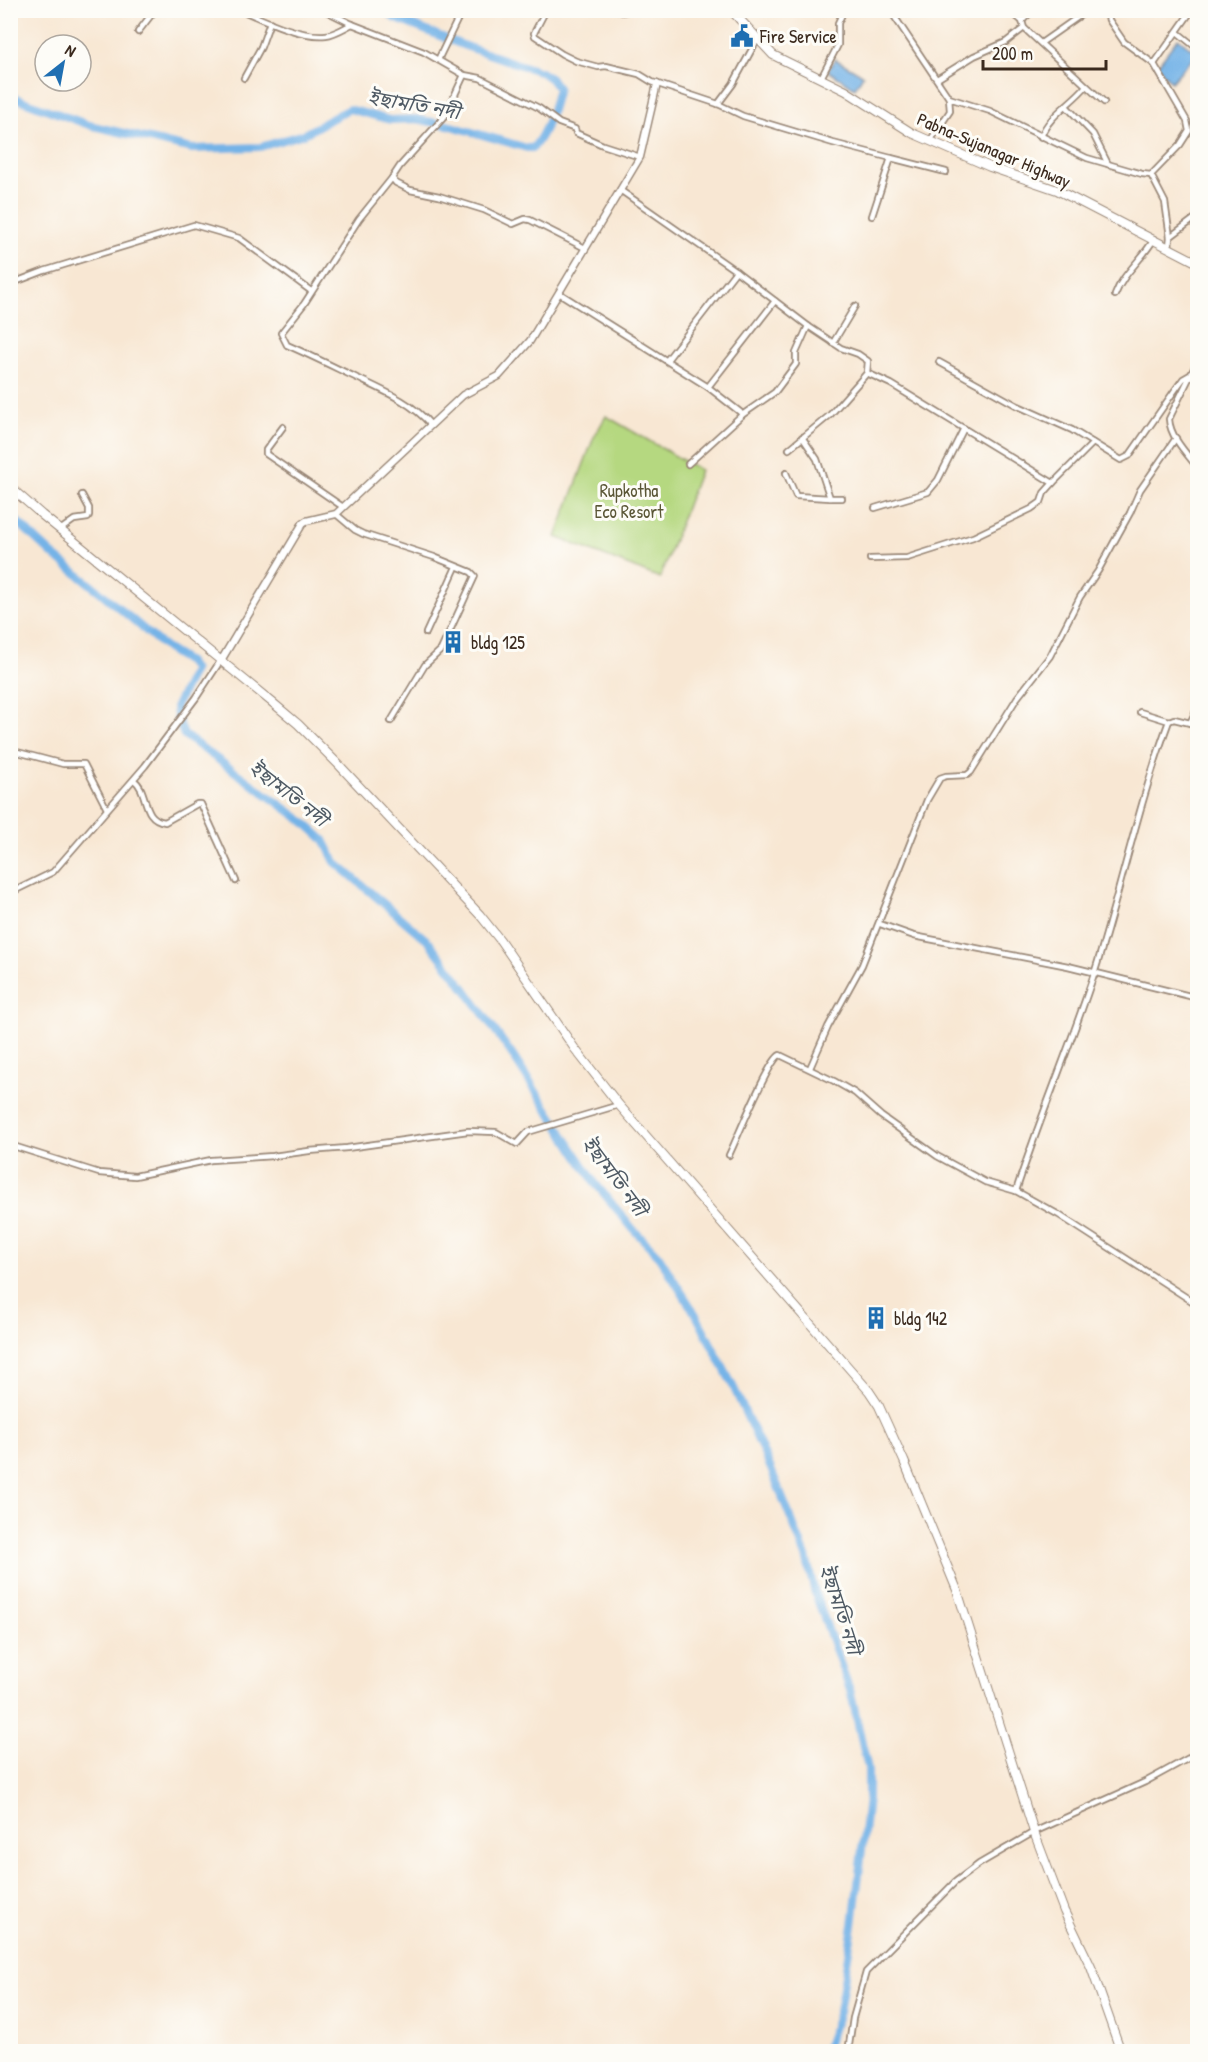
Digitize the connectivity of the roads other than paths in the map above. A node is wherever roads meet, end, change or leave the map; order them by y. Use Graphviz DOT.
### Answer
graph roads {
  1 [pos="154,10"];
  2 [pos="241,10"];
  3 [pos="324,10"];
  4 [pos="462,10"];
  5 [pos="546,10"];
  6 [pos="618,10"];
  7 [pos="632,10"];
  8 [pos="731,10"];
  9 [pos="746,10"];
  10 [pos="844,10"];
  11 [pos="890,10"];
  12 [pos="1009,10"];
  13 [pos="1033,10"];
  14 [pos="1088,10"];
  15 [pos="1106,10"];
  16 [pos="1192,10"];
  17 [pos="739,20"];
  18 [pos="1022,21"];
  19 [pos="270,22"];
  20 [pos="352,24"];
  21 [pos="1024,28"];
  22 [pos="138,32"];
  23 [pos="1177,32"];
  24 [pos="757,40"];
  25 [pos="1041,43"];
  26 [pos="1197,49"];
  27 [pos="438,60"];
  28 [pos="1154,64"];
  29 [pos="464,75"];
  30 [pos="244,78"];
  31 [pos="821,78"];
  32 [pos="937,79"];
  33 [pos="657,84"];
  34 [pos="1086,86"];
  35 [pos="949,99"];
  36 [pos="1104,102"];
  37 [pos="718,104"];
  38 [pos="1066,106"];
  39 [pos="1189,131"];
  40 [pos="1197,132"];
  41 [pos="1041,137"];
  42 [pos="930,141"];
  43 [pos="640,157"];
  44 [pos="891,158"];
  45 [pos="1108,165"];
  46 [pos="946,172"];
  47 [pos="1151,175"];
  48 [pos="392,178"];
  49 [pos="620,190"];
  50 [pos="872,216"];
  51 [pos="1197,216"];
  52 [pos="1170,237"];
  53 [pos="1154,239"];
  54 [pos="1169,247"];
  55 [pos="585,248"];
  56 [pos="1197,263"];
  57 [pos="736,272"];
  58 [pos="10,284"];
  59 [pos="311,291"];
  60 [pos="559,293"];
  61 [pos="1115,296"];
  62 [pos="775,301"];
  63 [pos="855,306"];
  64 [pos="808,326"];
  65 [pos="833,343"];
  66 [pos="667,360"];
  67 [pos="1197,360"];
  68 [pos="939,362"];
  69 [pos="867,373"];
  70 [pos="1190,375"];
  71 [pos="708,387"];
  72 [pos="742,415"];
  73 [pos="431,425"];
  74 [pos="283,427"];
  75 [pos="964,428"];
  76 [pos="802,437"];
  77 [pos="1176,438"];
  78 [pos="1093,443"];
  79 [pos="789,449"];
  80 [pos="688,464"];
  81 [pos="1197,468"];
  82 [pos="786,473"];
  83 [pos="1053,483"];
  84 [pos="10,487"];
  85 [pos="82,495"];
  86 [pos="830,498"];
  87 [pos="842,498"];
  88 [pos="343,507"];
  89 [pos="875,508"];
  90 [pos="336,514"];
  91 [pos="60,530"];
  92 [pos="870,559"];
  93 [pos="456,567"];
  94 [pos="426,633"];
  95 [pos="222,659"];
  96 [pos="1197,707"];
  97 [pos="1140,712"];
  98 [pos="1169,720"];
  99 [pos="391,721"];
  100 [pos="1190,723"];
  101 [pos="1197,725"];
  102 [pos="10,750"];
  103 [pos="134,780"];
  104 [pos="107,809"];
  105 [pos="236,881"];
  106 [pos="10,893"];
  107 [pos="880,924"];
  108 [pos="1095,972"];
  109 [pos="1197,998"];
  110 [pos="810,1068"];
  111 [pos="619,1105"];
  112 [pos="10,1145"];
  113 [pos="729,1155"];
  114 [pos="1016,1191"];
  115 [pos="1197,1305"];
  116 [pos="1197,1754"];
  117 [pos="1034,1832"];
  118 [pos="848,2052"];
  119 [pos="1121,2052"];
  1 -- 22 [label="street"];
  2 -- 19 [label="street"];
  3 -- 20 [label="street"];
  4 -- 27 [label="street"];
  5 -- 33 [label="street"];
  6 -- 7 [label="street"];
  8 -- 17 [label="main road, Pabna-Sujanagar Highway"];
  9 -- 17 [label="street"];
  10 -- 31 [label="street"];
  11 -- 32 [label="street"];
  12 -- 18 [label="street"];
  13 -- 18 [label="street"];
  14 -- 25 [label="street"];
  15 -- 28 [label="street"];
  16 -- 23 [label="street"];
  17 -- 24 [label="main road, Pabna-Sujanagar Highway"];
  18 -- 21 [label="street"];
  19 -- 20 [label="street"];
  19 -- 30 [label="street"];
  20 -- 27 [label="street"];
  21 -- 25 [label="street"];
  21 -- 32 [label="street"];
  23 -- 26 [label="street"];
  23 -- 28 [label="street"];
  24 -- 31 [label="main road, Pabna-Sujanagar Highway"];
  24 -- 37 [label="street"];
  25 -- 34 [label="street"];
  27 -- 29 [label="street"];
  28 -- 39 [label="street"];
  29 -- 43 [label="street"];
  29 -- 48 [label="street"];
  31 -- 42 [label="main road, Pabna-Sujanagar Highway"];
  32 -- 35 [label="street"];
  33 -- 37 [label="street"];
  33 -- 43 [label="street"];
  34 -- 36 [label="street"];
  34 -- 38 [label="street"];
  35 -- 41 [label="street"];
  35 -- 42 [label="street"];
  37 -- 44 [label="street"];
  38 -- 41 [label="street"];
  38 -- 45 [label="street"];
  39 -- 40 [label="street"];
  39 -- 47 [label="street"];
  41 -- 45 [label="street"];
  42 -- 53 [label="main road, Pabna-Sujanagar Highway"];
  43 -- 49 [label="street"];
  44 -- 46 [label="street"];
  44 -- 50 [label="street"];
  45 -- 47 [label="street"];
  47 -- 52 [label="street"];
  48 -- 55 [label="street"];
  48 -- 59 [label="street"];
  49 -- 55 [label="street"];
  49 -- 57 [label="street"];
  51 -- 52 [label="street"];
  52 -- 54 [label="street"];
  53 -- 54 [label="main road, Pabna-Sujanagar Highway"];
  53 -- 61 [label="street"];
  54 -- 56 [label="main road, Pabna-Sujanagar Highway"];
  55 -- 60 [label="street"];
  57 -- 62 [label="street"];
  57 -- 66 [label="street"];
  58 -- 59 [label="street"];
  59 -- 73 [label="street"];
  60 -- 66 [label="street"];
  60 -- 73 [label="street"];
  62 -- 64 [label="street"];
  62 -- 71 [label="street"];
  63 -- 65 [label="street"];
  64 -- 65 [label="street"];
  64 -- 72 [label="street"];
  65 -- 69 [label="street"];
  66 -- 71 [label="street"];
  67 -- 70 [label="street"];
  68 -- 78 [label="street"];
  69 -- 75 [label="street"];
  69 -- 76 [label="street"];
  70 -- 77 [label="street"];
  70 -- 78 [label="street"];
  71 -- 72 [label="street"];
  72 -- 80 [label="street"];
  73 -- 88 [label="street"];
  74 -- 88 [label="street"];
  75 -- 83 [label="street"];
  75 -- 89 [label="street"];
  76 -- 79 [label="street"];
  76 -- 86 [label="street"];
  77 -- 81 [label="street"];
  77 -- 107 [label="street"];
  78 -- 83 [label="street"];
  82 -- 86 [label="street"];
  83 -- 92 [label="street"];
  84 -- 91 [label="main road"];
  85 -- 91 [label="street"];
  86 -- 87 [label="street"];
  88 -- 90 [label="street"];
  90 -- 93 [label="street"];
  90 -- 95 [label="street"];
  91 -- 95 [label="main road"];
  93 -- 94 [label="street"];
  93 -- 99 [label="street"];
  95 -- 103 [label="street"];
  95 -- 111 [label="main road"];
  96 -- 100 [label="street"];
  97 -- 98 [label="street"];
  98 -- 100 [label="street"];
  98 -- 108 [label="street"];
  100 -- 101 [label="street"];
  102 -- 104 [label="street"];
  103 -- 104 [label="street"];
  103 -- 105 [label="street"];
  104 -- 106 [label="street"];
  107 -- 108 [label="street"];
  107 -- 110 [label="street"];
  108 -- 109 [label="street"];
  108 -- 114 [label="street"];
  110 -- 113 [label="street"];
  110 -- 114 [label="street"];
  111 -- 112 [label="street"];
  111 -- 117 [label="main road"];
  114 -- 115 [label="street"];
  116 -- 117 [label="street"];
  117 -- 118 [label="street"];
  117 -- 119 [label="main road"];
}
